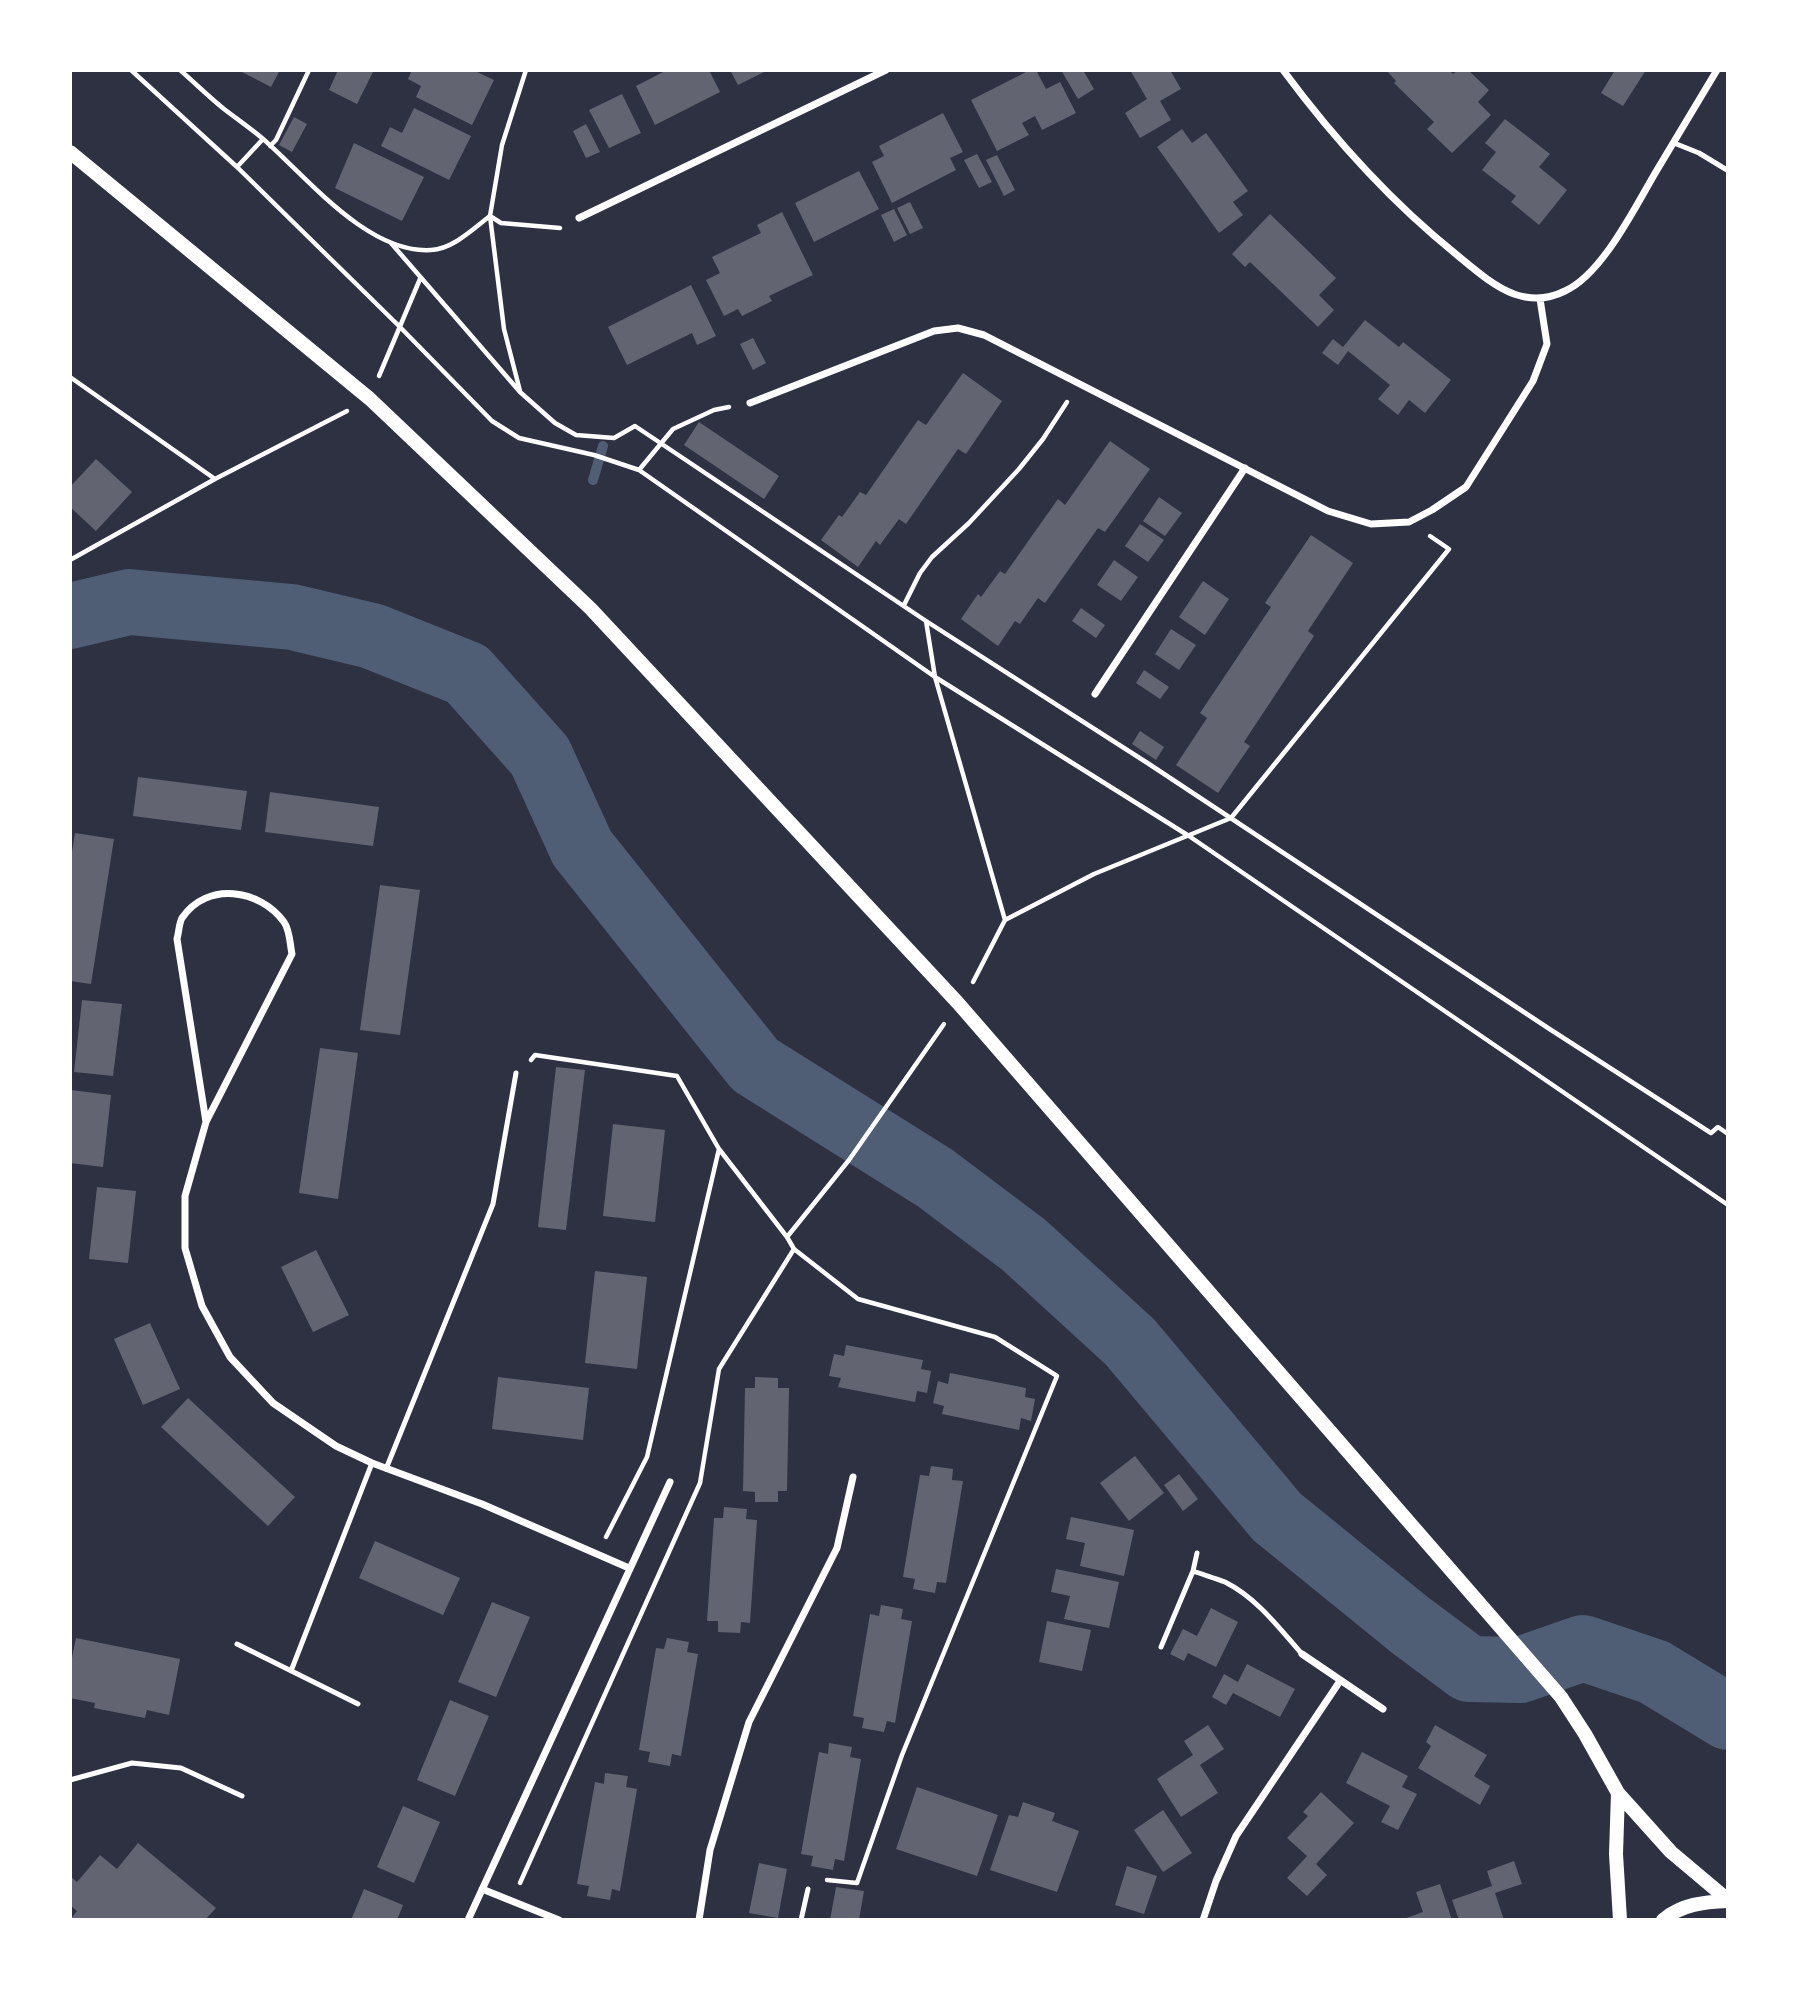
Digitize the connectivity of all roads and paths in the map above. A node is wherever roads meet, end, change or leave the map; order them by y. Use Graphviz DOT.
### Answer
graph roads {
  1 [pos="131,70"];
  2 [pos="180,70"];
  3 [pos="309,70"];
  4 [pos="526,70"];
  5 [pos="886,70"];
  6 [pos="1283,70"];
  7 [pos="1717,70"];
  8 [pos="263,139"];
  9 [pos="1674,143"];
  10 [pos="270,146"];
  11 [pos="70,152"];
  12 [pos="237,167"];
  13 [pos="1727,170"];
  14 [pos="490,216"];
  15 [pos="579,218"];
  16 [pos="391,243"];
  17 [pos="421,279"];
  18 [pos="1540,299"];
  19 [pos="399,326"];
  20 [pos="70,377"];
  21 [pos="1079,383"];
  22 [pos="520,392"];
  23 [pos="370,399"];
  24 [pos="750,403"];
  25 [pos="662,444"];
  26 [pos="1245,468"];
  27 [pos="639,470"];
  28 [pos="215,479"];
  29 [pos="1449,549"];
  30 [pos="70,560"];
  31 [pos="904,605"];
  32 [pos="926,621"];
  33 [pos="935,677"];
  34 [pos="1095,694"];
  35 [pos="1231,818"];
  36 [pos="1189,835"];
  37 [pos="1005,920"];
  38 [pos="958,1003"];
  39 [pos="516,1073"];
  40 [pos="206,1122"];
  41 [pos="1728,1134"];
  42 [pos="719,1149"];
  43 [pos="1728,1206"];
  44 [pos="787,1237"];
  45 [pos="794,1249"];
  46 [pos="372,1463"];
  47 [pos="386,1469"];
  48 [pos="853,1477"];
  49 [pos="670,1482"];
  50 [pos="598,1553"];
  51 [pos="1197,1553"];
  52 [pos="629,1568"];
  53 [pos="1194,1571"];
  54 [pos="237,1644"];
  55 [pos="1161,1647"];
  56 [pos="1302,1654"];
  57 [pos="290,1671"];
  58 [pos="1340,1681"];
  59 [pos="358,1704"];
  60 [pos="1383,1709"];
  61 [pos="70,1780"];
  62 [pos="1618,1793"];
  63 [pos="242,1796"];
  64 [pos="482,1889"];
  65 [pos="808,1889"];
  66 [pos="512,1901"];
  67 [pos="1728,1901"];
  68 [pos="468,1920"];
  69 [pos="559,1920"];
  70 [pos="699,1920"];
  71 [pos="801,1920"];
  72 [pos="1203,1920"];
  73 [pos="1620,1920"];
  74 [pos="1663,1920"];
  1 -- 12 [label="path"];
  2 -- 8 [label="path"];
  3 -- 10 [label="path"];
  4 -- 14 [label="path"];
  5 -- 15 [label="street"];
  6 -- 18 [label="street"];
  7 -- 9 [label="street"];
  8 -- 10 [label="path"];
  8 -- 12 [label="path"];
  9 -- 13 [label="lane"];
  9 -- 18 [label="street"];
  10 -- 16 [label="path"];
  11 -- 23 [label="main road"];
  12 -- 19 [label="path"];
  14 -- 15 [label="path"];
  14 -- 16 [label="path"];
  14 -- 22 [label="path"];
  16 -- 17 [label="path"];
  17 -- 19 [label="path"];
  17 -- 22 [label="path"];
  18 -- 26 [label="street"];
  19 -- 23 [label="path"];
  19 -- 27 [label="path"];
  20 -- 28 [label="path"];
  21 -- 24 [label="street"];
  21 -- 26 [label="street"];
  21 -- 31 [label="path"];
  22 -- 25 [label="path"];
  23 -- 28 [label="path"];
  23 -- 38 [label="main road"];
  24 -- 25 [label="path"];
  25 -- 27 [label="path"];
  25 -- 31 [label="path"];
  26 -- 34 [label="street"];
  27 -- 33 [label="path"];
  28 -- 30 [label="path"];
  29 -- 35 [label="path"];
  31 -- 32 [label="path"];
  32 -- 33 [label="path"];
  32 -- 35 [label="path"];
  33 -- 36 [label="path"];
  33 -- 37 [label="path"];
  35 -- 36 [label="path"];
  35 -- 41 [label="path"];
  36 -- 37 [label="path"];
  36 -- 43 [label="path"];
  37 -- 38 [label="path"];
  38 -- 44 [label="path"];
  38 -- 62 [label="main road"];
  39 -- 42 [label="path"];
  39 -- 47 [label="lane"];
  40 -- 40 [label="street"];
  40 -- 46 [label="street"];
  42 -- 44 [label="path"];
  42 -- 50 [label="path"];
  44 -- 45 [label="path"];
  45 -- 65 [label="path"];
  45 -- 66 [label="path"];
  46 -- 47 [label="street"];
  46 -- 57 [label="lane"];
  47 -- 50 [label="street"];
  48 -- 70 [label="street"];
  49 -- 52 [label="street"];
  50 -- 52 [label="street"];
  51 -- 53 [label="lane"];
  52 -- 64 [label="street"];
  53 -- 55 [label="lane"];
  53 -- 56 [label="lane"];
  54 -- 57 [label="lane"];
  56 -- 58 [label="street"];
  57 -- 59 [label="lane"];
  58 -- 60 [label="street"];
  58 -- 72 [label="street"];
  61 -- 63 [label="lane"];
  62 -- 67 [label="main road"];
  62 -- 73 [label="main road"];
  64 -- 66 [label="street"];
  64 -- 68 [label="street"];
  65 -- 71 [label="lane"];
  66 -- 69 [label="street"];
  67 -- 74 [label="main road"];
}
